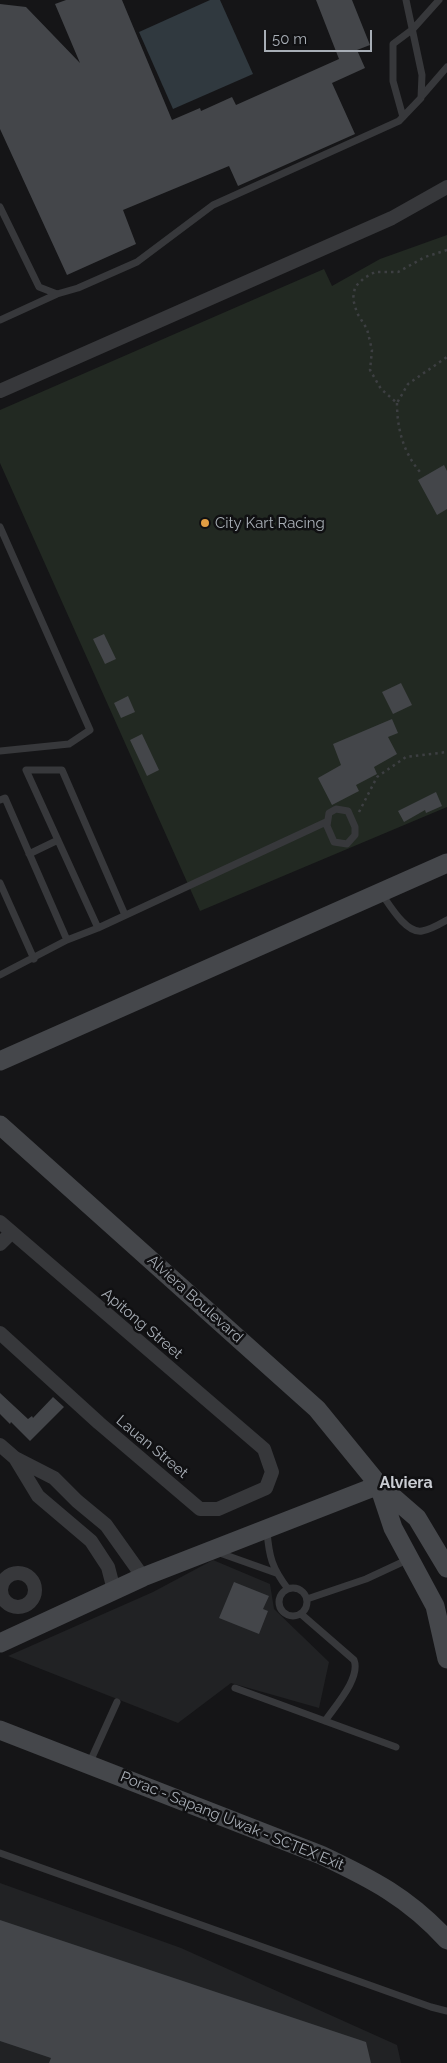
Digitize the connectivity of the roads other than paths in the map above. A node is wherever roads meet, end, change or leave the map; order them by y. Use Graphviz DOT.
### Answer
graph roads {
  1 [pos="406,0"];
  2 [pos="439,0"];
  3 [pos="413,28"];
  4 [pos="447,67"];
  5 [pos="421,98"];
  6 [pos="403,118"];
  7 [pos="447,187"];
  8 [pos="0,208"];
  9 [pos="57,294"];
  10 [pos="0,320"];
  11 [pos="0,391"];
  12 [pos="0,527"];
  13 [pos="0,751"];
  14 [pos="0,800"];
  15 [pos="326,822"];
  16 [pos="58,840"];
  17 [pos="29,854"];
  18 [pos="447,863"];
  19 [pos="0,883"];
  20 [pos="380,892"];
  21 [pos="125,915"];
  22 [pos="447,920"];
  23 [pos="98,928"];
  24 [pos="67,940"];
  25 [pos="34,959"];
  26 [pos="0,975"];
  27 [pos="0,1061"];
  28 [pos="0,1125"];
  29 [pos="0,1222"];
  30 [pos="11,1234"];
  31 [pos="0,1244"];
  32 [pos="0,1333"];
  33 [pos="0,1445"];
  34 [pos="264,1449"];
  35 [pos="15,1458"];
  36 [pos="379,1485"];
  37 [pos="77,1501"];
  38 [pos="63,1516"];
  39 [pos="266,1528"];
  40 [pos="210,1550"];
  41 [pos="410,1559"];
  42 [pos="447,1568"];
  43 [pos="276,1573"];
  44 [pos="144,1577"];
  45 [pos="288,1589"];
  46 [pos="114,1590"];
  47 [pos="307,1599"];
  48 [pos="301,1614"];
  49 [pos="0,1643"];
  50 [pos="447,1659"];
  51 [pos="235,1688"];
  52 [pos="117,1702"];
  53 [pos="325,1721"];
  54 [pos="0,1730"];
  55 [pos="396,1747"];
  56 [pos="89,1764"];
  57 [pos="0,1853"];
  58 [pos="447,1940"];
  59 [pos="447,2011"];
  1 -- 3 [label="lane"];
  2 -- 3 [label="lane"];
  3 -- 5 [label="lane"];
  3 -- 6 [label="lane"];
  4 -- 5 [label="lane"];
  5 -- 6 [label="lane"];
  6 -- 9 [label="lane"];
  7 -- 11 [label="street"];
  8 -- 9 [label="lane"];
  9 -- 10 [label="lane"];
  12 -- 13 [label="lane"];
  14 -- 17 [label="lane"];
  15 -- 15 [label="lane"];
  15 -- 21 [label="lane"];
  16 -- 17 [label="lane"];
  16 -- 21 [label="lane"];
  16 -- 23 [label="lane"];
  17 -- 24 [label="lane"];
  18 -- 20 [label="street"];
  19 -- 25 [label="lane"];
  20 -- 22 [label="lane"];
  20 -- 27 [label="street"];
  21 -- 23 [label="lane"];
  23 -- 24 [label="lane"];
  24 -- 25 [label="lane"];
  25 -- 26 [label="lane"];
  28 -- 36 [label="street, Alviera Boulevard"];
  29 -- 30 [label="street, Apitong Street"];
  30 -- 31 [label="street"];
  30 -- 34 [label="street, Apitong Street"];
  32 -- 34 [label="street, Lauan Street"];
  33 -- 35 [label="street"];
  35 -- 37 [label="street"];
  35 -- 38 [label="street"];
  36 -- 39 [label="street"];
  36 -- 41 [label="street"];
  36 -- 42 [label="street"];
  37 -- 38 [label="street"];
  37 -- 44 [label="street"];
  38 -- 46 [label="street"];
  39 -- 40 [label="street"];
  39 -- 43 [label="lane"];
  40 -- 43 [label="lane"];
  40 -- 44 [label="street"];
  41 -- 47 [label="lane"];
  41 -- 50 [label="street"];
  43 -- 45 [label="lane"];
  44 -- 46 [label="street"];
  45 -- 47 [label="lane"];
  45 -- 48 [label="lane"];
  46 -- 49 [label="street"];
  47 -- 48 [label="lane"];
  48 -- 53 [label="lane"];
  51 -- 53 [label="lane"];
  52 -- 56 [label="lane"];
  53 -- 55 [label="lane"];
  54 -- 56 [label="street, Porac - Sapang Uwak - SCTEX Exit"];
  56 -- 58 [label="street, Porac - Sapang Uwak - SCTEX Exit"];
  57 -- 59 [label="lane"];
}
